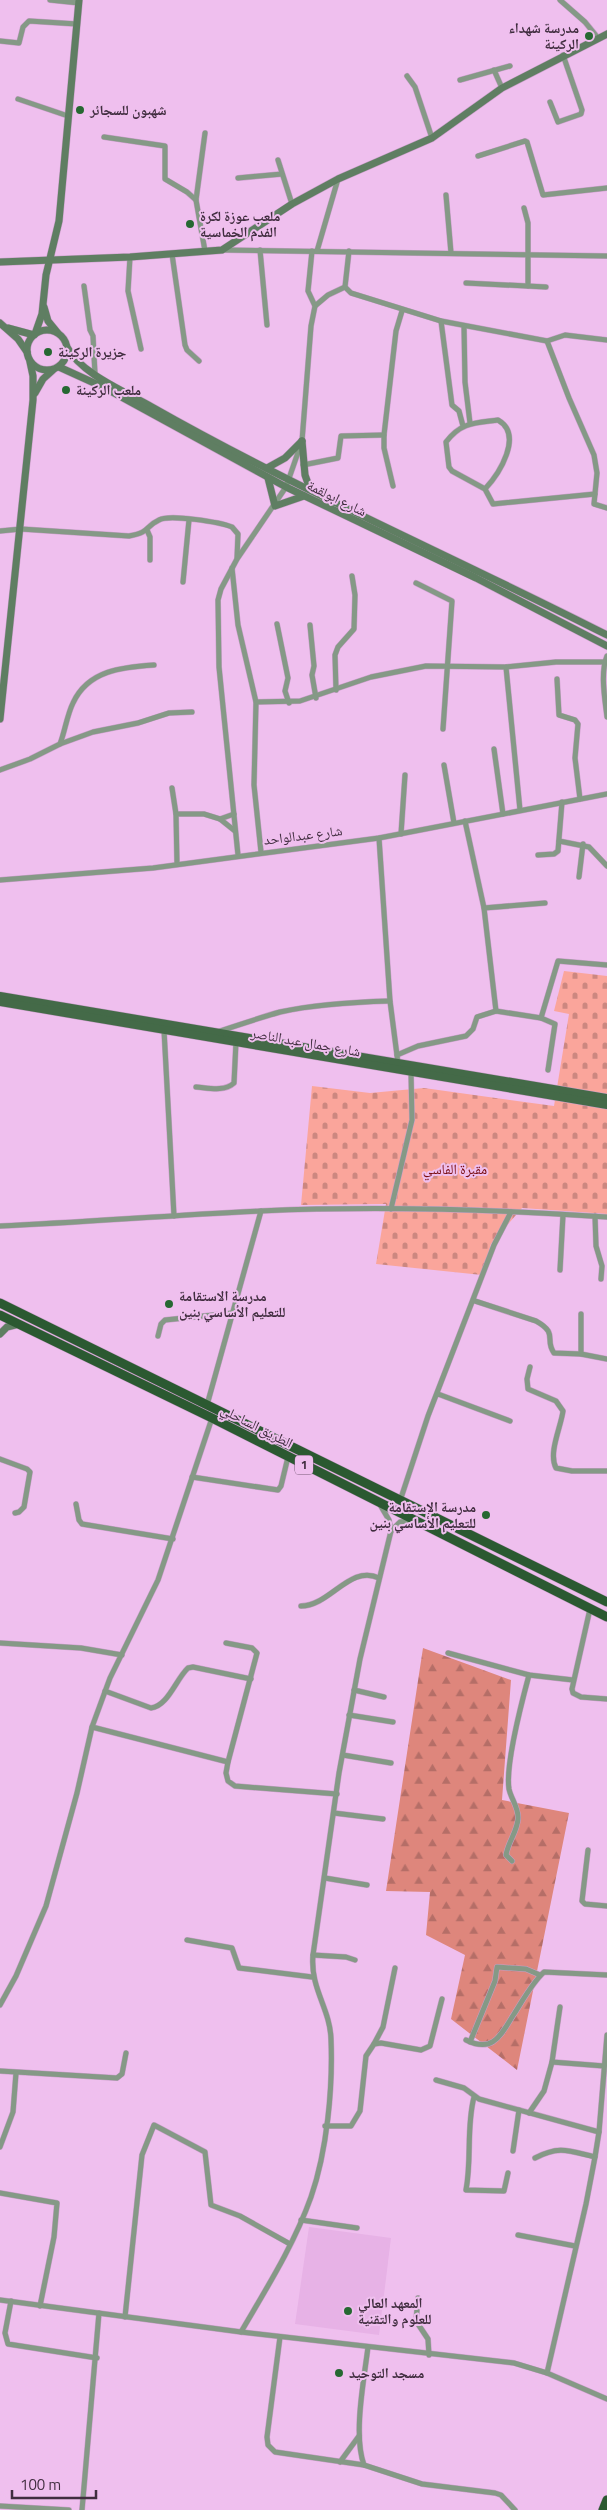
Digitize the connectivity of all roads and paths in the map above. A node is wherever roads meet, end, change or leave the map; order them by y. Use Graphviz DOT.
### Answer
graph roads {
  1 [pos="50,0"];
  2 [pos="560,0"];
  3 [pos="79,2"];
  4 [pos="77,24"];
  5 [pos="607,34"];
  6 [pos="598,38"];
  7 [pos="0,42"];
  8 [pos="563,55"];
  9 [pos="510,66"];
  10 [pos="494,70"];
  11 [pos="407,76"];
  12 [pos="460,80"];
  13 [pos="502,88"];
  14 [pos="18,99"];
  15 [pos="550,102"];
  16 [pos="68,116"];
  17 [pos="205,133"];
  18 [pos="104,137"];
  19 [pos="432,138"];
  20 [pos="478,156"];
  21 [pos="278,160"];
  22 [pos="282,174"];
  23 [pos="238,178"];
  24 [pos="338,179"];
  25 [pos="607,188"];
  26 [pos="446,194"];
  27 [pos="196,200"];
  28 [pos="292,204"];
  29 [pos="524,208"];
  30 [pos="222,250"];
  31 [pos="260,250"];
  32 [pos="205,251"];
  33 [pos="314,251"];
  34 [pos="349,251"];
  35 [pos="451,253"];
  36 [pos="172,254"];
  37 [pos="529,255"];
  38 [pos="607,256"];
  39 [pos="130,257"];
  40 [pos="50,259"];
  41 [pos="0,262"];
  42 [pos="466,283"];
  43 [pos="84,286"];
  44 [pos="528,286"];
  45 [pos="345,287"];
  46 [pos="546,287"];
  47 [pos="43,302"];
  48 [pos="315,306"];
  49 [pos="402,311"];
  50 [pos="441,322"];
  51 [pos="1,324"];
  52 [pos="267,325"];
  53 [pos="464,326"];
  54 [pos="56,332"];
  55 [pos="35,334"];
  56 [pos="607,340"];
  57 [pos="547,341"];
  58 [pos="67,347"];
  59 [pos="141,349"];
  60 [pos="27,352"];
  61 [pos="199,360"];
  62 [pos="30,362"];
  63 [pos="57,368"];
  64 [pos="95,374"];
  65 [pos="33,400"];
  66 [pos="470,423"];
  67 [pos="463,426"];
  68 [pos="384,435"];
  69 [pos="302,441"];
  70 [pos="303,465"];
  71 [pos="267,468"];
  72 [pos="268,478"];
  73 [pos="290,479"];
  74 [pos="393,486"];
  75 [pos="286,487"];
  76 [pos="310,489"];
  77 [pos="484,489"];
  78 [pos="595,494"];
  79 [pos="304,496"];
  80 [pos="275,506"];
  81 [pos="607,508"];
  82 [pos="189,520"];
  83 [pos="21,529"];
  84 [pos="147,530"];
  85 [pos="0,531"];
  86 [pos="237,559"];
  87 [pos="150,560"];
  88 [pos="232,568"];
  89 [pos="352,576"];
  90 [pos="183,582"];
  91 [pos="416,583"];
  92 [pos="277,624"];
  93 [pos="310,625"];
  94 [pos="607,634"];
  95 [pos="607,646"];
  96 [pos="607,656"];
  97 [pos="605,662"];
  98 [pos="154,664"];
  99 [pos="448,665"];
  100 [pos="506,667"];
  101 [pos="556,679"];
  102 [pos="336,690"];
  103 [pos="316,698"];
  104 [pos="256,702"];
  105 [pos="289,703"];
  106 [pos="192,712"];
  107 [pos="607,717"];
  108 [pos="0,719"];
  109 [pos="443,729"];
  110 [pos="60,744"];
  111 [pos="494,749"];
  112 [pos="444,765"];
  113 [pos="0,770"];
  114 [pos="405,775"];
  115 [pos="172,788"];
  116 [pos="607,794"];
  117 [pos="580,799"];
  118 [pos="562,802"];
  119 [pos="520,810"];
  120 [pos="176,814"];
  121 [pos="234,814"];
  122 [pos="503,814"];
  123 [pos="220,819"];
  124 [pos="465,821"];
  125 [pos="454,823"];
  126 [pos="235,831"];
  127 [pos="401,834"];
  128 [pos="379,838"];
  129 [pos="559,841"];
  130 [pos="583,844"];
  131 [pos="261,852"];
  132 [pos="238,855"];
  133 [pos="538,855"];
  134 [pos="177,864"];
  135 [pos="607,866"];
  136 [pos="579,877"];
  137 [pos="0,880"];
  138 [pos="545,903"];
  139 [pos="484,908"];
  140 [pos="607,965"];
  141 [pos="0,996"];
  142 [pos="390,1001"];
  143 [pos="0,1002"];
  144 [pos="496,1011"];
  145 [pos="541,1018"];
  146 [pos="164,1030"];
  147 [pos="217,1032"];
  148 [pos="236,1042"];
  149 [pos="397,1059"];
  150 [pos="548,1070"];
  151 [pos="411,1072"];
  152 [pos="196,1086"];
  153 [pos="607,1098"];
  154 [pos="607,1105"];
  155 [pos="391,1209"];
  156 [pos="261,1211"];
  157 [pos="511,1212"];
  158 [pos="563,1214"];
  159 [pos="174,1216"];
  160 [pos="595,1216"];
  161 [pos="607,1217"];
  162 [pos="0,1226"];
  163 [pos="560,1270"];
  164 [pos="601,1278"];
  165 [pos="474,1301"];
  166 [pos="0,1303"];
  167 [pos="233,1313"];
  168 [pos="581,1314"];
  169 [pos="0,1315"];
  170 [pos="19,1324"];
  171 [pos="0,1334"];
  172 [pos="158,1336"];
  173 [pos="581,1354"];
  174 [pos="607,1359"];
  175 [pos="530,1367"];
  176 [pos="133,1368"];
  177 [pos="129,1378"];
  178 [pos="438,1394"];
  179 [pos="207,1405"];
  180 [pos="212,1418"];
  181 [pos="510,1421"];
  182 [pos="288,1457"];
  183 [pos="0,1459"];
  184 [pos="607,1471"];
  185 [pos="192,1477"];
  186 [pos="399,1501"];
  187 [pos="379,1503"];
  188 [pos="76,1504"];
  189 [pos="15,1512"];
  190 [pos="412,1521"];
  191 [pos="391,1531"];
  192 [pos="173,1539"];
  193 [pos="379,1578"];
  194 [pos="607,1602"];
  195 [pos="301,1606"];
  196 [pos="590,1609"];
  197 [pos="604,1616"];
  198 [pos="607,1625"];
  199 [pos="0,1643"];
  200 [pos="226,1643"];
  201 [pos="448,1653"];
  202 [pos="122,1655"];
  203 [pos="529,1675"];
  204 [pos="251,1679"];
  205 [pos="573,1680"];
  206 [pos="354,1690"];
  207 [pos="105,1691"];
  208 [pos="384,1697"];
  209 [pos="607,1699"];
  210 [pos="349,1715"];
  211 [pos="393,1722"];
  212 [pos="92,1727"];
  213 [pos="342,1755"];
  214 [pos="228,1762"];
  215 [pos="391,1763"];
  216 [pos="337,1794"];
  217 [pos="334,1813"];
  218 [pos="382,1819"];
  219 [pos="588,1850"];
  220 [pos="512,1861"];
  221 [pos="325,1878"];
  222 [pos="367,1885"];
  223 [pos="607,1906"];
  224 [pos="187,1940"];
  225 [pos="313,1955"];
  226 [pos="355,1960"];
  227 [pos="395,1968"];
  228 [pos="540,1975"];
  229 [pos="607,1975"];
  230 [pos="312,1977"];
  231 [pos="442,1998"];
  232 [pos="0,2005"];
  233 [pos="560,2006"];
  234 [pos="607,2035"];
  235 [pos="374,2044"];
  236 [pos="126,2053"];
  237 [pos="552,2062"];
  238 [pos="605,2064"];
  239 [pos="0,2071"];
  240 [pos="16,2073"];
  241 [pos="436,2080"];
  242 [pos="474,2097"];
  243 [pos="519,2110"];
  244 [pos="529,2113"];
  245 [pos="325,2126"];
  246 [pos="599,2132"];
  247 [pos="0,2147"];
  248 [pos="513,2151"];
  249 [pos="595,2157"];
  250 [pos="535,2158"];
  251 [pos="508,2173"];
  252 [pos="0,2193"];
  253 [pos="301,2220"];
  254 [pos="357,2228"];
  255 [pos="518,2234"];
  256 [pos="290,2244"];
  257 [pos="575,2246"];
  258 [pos="418,2298"];
  259 [pos="0,2300"];
  260 [pos="11,2301"];
  261 [pos="40,2306"];
  262 [pos="99,2313"];
  263 [pos="125,2316"];
  264 [pos="241,2332"];
  265 [pos="280,2337"];
  266 [pos="368,2347"];
  267 [pos="428,2355"];
  268 [pos="97,2358"];
  269 [pos="547,2373"];
  270 [pos="607,2399"];
  271 [pos="359,2436"];
  272 [pos="340,2462"];
  273 [pos="364,2465"];
  274 [pos="607,2500"];
  275 [pos="0,2506"];
  276 [pos="69,2510"];
  277 [pos="82,2510"];
  278 [pos="515,2510"];
  279 [pos="603,2510"];
  1 -- 3 [label="street"];
  2 -- 6 [label="street"];
  3 -- 4 [label="street"];
  4 -- 7 [label="street"];
  4 -- 16 [label="street"];
  5 -- 6 [label="street"];
  6 -- 8 [label="street"];
  8 -- 13 [label="street"];
  8 -- 15 [label="street"];
  9 -- 10 [label="street"];
  10 -- 12 [label="street"];
  10 -- 13 [label="street"];
  11 -- 19 [label="street"];
  13 -- 19 [label="street"];
  14 -- 16 [label="street"];
  16 -- 40 [label="street"];
  17 -- 27 [label="street"];
  18 -- 27 [label="street"];
  19 -- 24 [label="street"];
  20 -- 25 [label="street"];
  21 -- 22 [label="street"];
  22 -- 23 [label="street"];
  22 -- 28 [label="street"];
  24 -- 28 [label="street"];
  24 -- 33 [label="street"];
  26 -- 35 [label="street"];
  27 -- 32 [label="street"];
  28 -- 30 [label="street"];
  29 -- 37 [label="street"];
  30 -- 31 [label="street"];
  30 -- 32 [label="street"];
  31 -- 33 [label="street"];
  31 -- 52 [label="street"];
  32 -- 36 [label="street"];
  33 -- 34 [label="street"];
  33 -- 48 [label="street"];
  34 -- 35 [label="street"];
  34 -- 45 [label="street"];
  35 -- 37 [label="street"];
  36 -- 39 [label="street"];
  36 -- 61 [label="street"];
  37 -- 38 [label="street"];
  37 -- 44 [label="street"];
  39 -- 40 [label="street"];
  39 -- 59 [label="street"];
  40 -- 41 [label="street"];
  40 -- 47 [label="street"];
  42 -- 44 [label="street"];
  43 -- 64 [label="street"];
  44 -- 46 [label="street"];
  45 -- 48 [label="street"];
  45 -- 49 [label="street"];
  47 -- 54 [label="street"];
  47 -- 55 [label="street"];
  48 -- 69 [label="street"];
  49 -- 50 [label="street"];
  49 -- 68 [label="street"];
  50 -- 53 [label="street"];
  50 -- 67 [label="street"];
  51 -- 55 [label="street"];
  51 -- 60 [label="street"];
  53 -- 57 [label="street"];
  53 -- 66 [label="street"];
  54 -- 55 [label="street"];
  54 -- 58 [label="street"];
  55 -- 60 [label="street"];
  56 -- 57 [label="street"];
  57 -- 78 [label="street"];
  58 -- 63 [label="street"];
  58 -- 64 [label="street, شارع ابولقمة"];
  60 -- 62 [label="street"];
  62 -- 63 [label="street"];
  62 -- 65 [label="street"];
  63 -- 65 [label="street"];
  63 -- 72 [label="street, شارع ابولقمة"];
  64 -- 71 [label="street, شارع ابولقمة"];
  65 -- 83 [label="street"];
  66 -- 67 [label="street"];
  66 -- 77 [label="street"];
  67 -- 77 [label="street"];
  68 -- 70 [label="street"];
  68 -- 74 [label="street"];
  69 -- 70 [label="street"];
  69 -- 71 [label="street"];
  69 -- 73 [label="street"];
  70 -- 76 [label="street"];
  71 -- 73 [label="street, شارع ابولقمة"];
  72 -- 75 [label="street, شارع ابولقمة"];
  72 -- 80 [label="street"];
  73 -- 75 [label="street"];
  73 -- 76 [label="street, شارع ابولقمة"];
  75 -- 79 [label="street, شارع ابولقمة"];
  75 -- 80 [label="street"];
  76 -- 94 [label="street, شارع ابولقمة"];
  77 -- 78 [label="street"];
  78 -- 81 [label="street"];
  79 -- 80 [label="street"];
  79 -- 95 [label="street, شارع ابولقمة"];
  80 -- 86 [label="street"];
  82 -- 84 [label="street"];
  82 -- 86 [label="street"];
  82 -- 90 [label="street"];
  83 -- 84 [label="street"];
  83 -- 85 [label="street"];
  83 -- 108 [label="street"];
  84 -- 87 [label="street"];
  86 -- 88 [label="street"];
  88 -- 104 [label="street"];
  88 -- 121 [label="street"];
  89 -- 102 [label="street"];
  91 -- 99 [label="street"];
  92 -- 105 [label="street"];
  93 -- 103 [label="street"];
  96 -- 97 [label="street"];
  97 -- 100 [label="street"];
  97 -- 107 [label="street"];
  98 -- 110 [label="street"];
  99 -- 100 [label="street"];
  99 -- 102 [label="street"];
  99 -- 109 [label="street"];
  100 -- 119 [label="street"];
  101 -- 117 [label="street"];
  102 -- 103 [label="street"];
  103 -- 105 [label="street"];
  104 -- 105 [label="street"];
  104 -- 131 [label="street"];
  106 -- 110 [label="street"];
  110 -- 113 [label="street"];
  111 -- 122 [label="street"];
  112 -- 125 [label="street"];
  114 -- 127 [label="street"];
  115 -- 120 [label="street"];
  116 -- 117 [label="street, شارع عبدالواحد"];
  117 -- 118 [label="street, شارع عبدالواحد"];
  118 -- 119 [label="street, شارع عبدالواحد"];
  118 -- 129 [label="street"];
  119 -- 122 [label="street, شارع عبدالواحد"];
  120 -- 123 [label="street"];
  120 -- 134 [label="street"];
  121 -- 123 [label="street"];
  121 -- 126 [label="street"];
  122 -- 124 [label="street, شارع عبدالواحد"];
  123 -- 126 [label="street"];
  124 -- 125 [label="street, شارع عبدالواحد"];
  124 -- 139 [label="street"];
  125 -- 127 [label="street, شارع عبدالواحد"];
  126 -- 132 [label="street"];
  127 -- 128 [label="street, شارع عبدالواحد"];
  128 -- 131 [label="street, شارع عبدالواحد"];
  128 -- 142 [label="street"];
  129 -- 130 [label="street"];
  129 -- 133 [label="street"];
  130 -- 135 [label="street"];
  130 -- 136 [label="street"];
  131 -- 132 [label="street, شارع عبدالواحد"];
  132 -- 134 [label="street, شارع عبدالواحد"];
  134 -- 137 [label="street, شارع عبدالواحد"];
  138 -- 139 [label="street"];
  139 -- 144 [label="street"];
  140 -- 145 [label="street"];
  141 -- 147 [label="main road, شارع جمال عبد الناصر"];
  142 -- 147 [label="street"];
  142 -- 149 [label="street"];
  143 -- 146 [label="main road, شارع جمال عبد الناصر"];
  144 -- 145 [label="street"];
  144 -- 149 [label="street"];
  145 -- 150 [label="street"];
  146 -- 148 [label="main road, شارع جمال عبد الناصر"];
  146 -- 159 [label="street"];
  147 -- 149 [label="main road, شارع جمال عبد الناصر"];
  148 -- 151 [label="main road, شارع جمال عبد الناصر"];
  148 -- 152 [label="street"];
  149 -- 153 [label="main road, شارع جمال عبد الناصر"];
  151 -- 154 [label="main road, شارع جمال عبد الناصر"];
  151 -- 155 [label="street"];
  155 -- 156 [label="street"];
  155 -- 157 [label="street"];
  156 -- 159 [label="street"];
  156 -- 167 [label="street"];
  157 -- 158 [label="street"];
  157 -- 165 [label="street"];
  158 -- 160 [label="street"];
  158 -- 163 [label="street"];
  159 -- 162 [label="street"];
  160 -- 161 [label="street"];
  160 -- 164 [label="street"];
  165 -- 173 [label="street"];
  165 -- 178 [label="street"];
  166 -- 176 [label="highway, الطريق الساحلي"];
  167 -- 172 [label="street"];
  167 -- 179 [label="street"];
  168 -- 173 [label="street"];
  169 -- 170 [label="highway, الطريق الساحلي / 1"];
  170 -- 171 [label="street"];
  170 -- 177 [label="highway, الطريق الساحلي / 1"];
  173 -- 174 [label="street"];
  175 -- 184 [label="street"];
  176 -- 177 [label="highway"];
  176 -- 179 [label="highway, الطريق الساحلي"];
  177 -- 180 [label="highway, الطريق الساحلي / 1"];
  178 -- 181 [label="street"];
  178 -- 186 [label="street"];
  179 -- 186 [label="highway, الطريق الساحلي"];
  180 -- 182 [label="highway, الطريق الساحلي / 1"];
  180 -- 185 [label="street"];
  182 -- 185 [label="street"];
  182 -- 187 [label="highway, الطريق الساحلي / 1"];
  183 -- 189 [label="street"];
  185 -- 192 [label="street"];
  186 -- 194 [label="highway, الطريق الساحلي"];
  187 -- 190 [label="highway, الطريق الساحلي / 1"];
  187 -- 191 [label="street"];
  188 -- 192 [label="street"];
  190 -- 191 [label="street"];
  190 -- 196 [label="highway, الطريق الساحلي / 1"];
  191 -- 193 [label="street"];
  192 -- 202 [label="street"];
  193 -- 195 [label="street"];
  193 -- 206 [label="street"];
  196 -- 197 [label="highway, الطريق الساحلي / 1"];
  196 -- 205 [label="street"];
  197 -- 198 [label="highway"];
  199 -- 202 [label="street"];
  200 -- 204 [label="street"];
  201 -- 203 [label="street"];
  202 -- 207 [label="street"];
  203 -- 205 [label="street"];
  203 -- 220 [label="street"];
  204 -- 207 [label="street"];
  204 -- 214 [label="street"];
  205 -- 209 [label="street"];
  206 -- 208 [label="street"];
  206 -- 210 [label="street"];
  207 -- 212 [label="street"];
  210 -- 211 [label="street"];
  210 -- 213 [label="street"];
  212 -- 214 [label="street"];
  212 -- 232 [label="street"];
  213 -- 215 [label="street"];
  213 -- 216 [label="street"];
  214 -- 216 [label="street"];
  216 -- 217 [label="street"];
  217 -- 218 [label="street"];
  217 -- 221 [label="street"];
  219 -- 223 [label="street"];
  221 -- 222 [label="street"];
  221 -- 225 [label="street"];
  224 -- 230 [label="street"];
  225 -- 226 [label="street"];
  225 -- 230 [label="street"];
  227 -- 235 [label="street"];
  228 -- 228 [label="street"];
  228 -- 229 [label="street"];
  230 -- 245 [label="street"];
  231 -- 235 [label="street"];
  233 -- 237 [label="street"];
  234 -- 238 [label="street"];
  235 -- 245 [label="street"];
  236 -- 240 [label="street"];
  237 -- 238 [label="street"];
  237 -- 244 [label="street"];
  238 -- 246 [label="street"];
  239 -- 240 [label="street"];
  240 -- 247 [label="street"];
  241 -- 242 [label="street"];
  242 -- 243 [label="street"];
  242 -- 251 [label="street"];
  243 -- 244 [label="street"];
  243 -- 248 [label="street"];
  244 -- 246 [label="street"];
  245 -- 253 [label="street"];
  246 -- 249 [label="street"];
  249 -- 250 [label="street"];
  249 -- 257 [label="street"];
  252 -- 261 [label="street"];
  253 -- 254 [label="street"];
  253 -- 256 [label="street"];
  255 -- 257 [label="street"];
  256 -- 263 [label="street"];
  256 -- 264 [label="street"];
  257 -- 269 [label="street"];
  258 -- 267 [label="street"];
  259 -- 260 [label="street"];
  260 -- 261 [label="street"];
  260 -- 268 [label="street"];
  261 -- 262 [label="street"];
  262 -- 263 [label="street"];
  262 -- 268 [label="street"];
  263 -- 264 [label="street"];
  264 -- 265 [label="street"];
  265 -- 266 [label="street"];
  265 -- 272 [label="street"];
  266 -- 267 [label="street"];
  266 -- 271 [label="street"];
  267 -- 269 [label="street"];
  268 -- 277 [label="street"];
  269 -- 270 [label="street"];
  271 -- 272 [label="street"];
  271 -- 273 [label="street"];
  272 -- 273 [label="street"];
  273 -- 278 [label="street"];
  274 -- 279 [label="highway"];
  275 -- 276 [label="street"];
}
